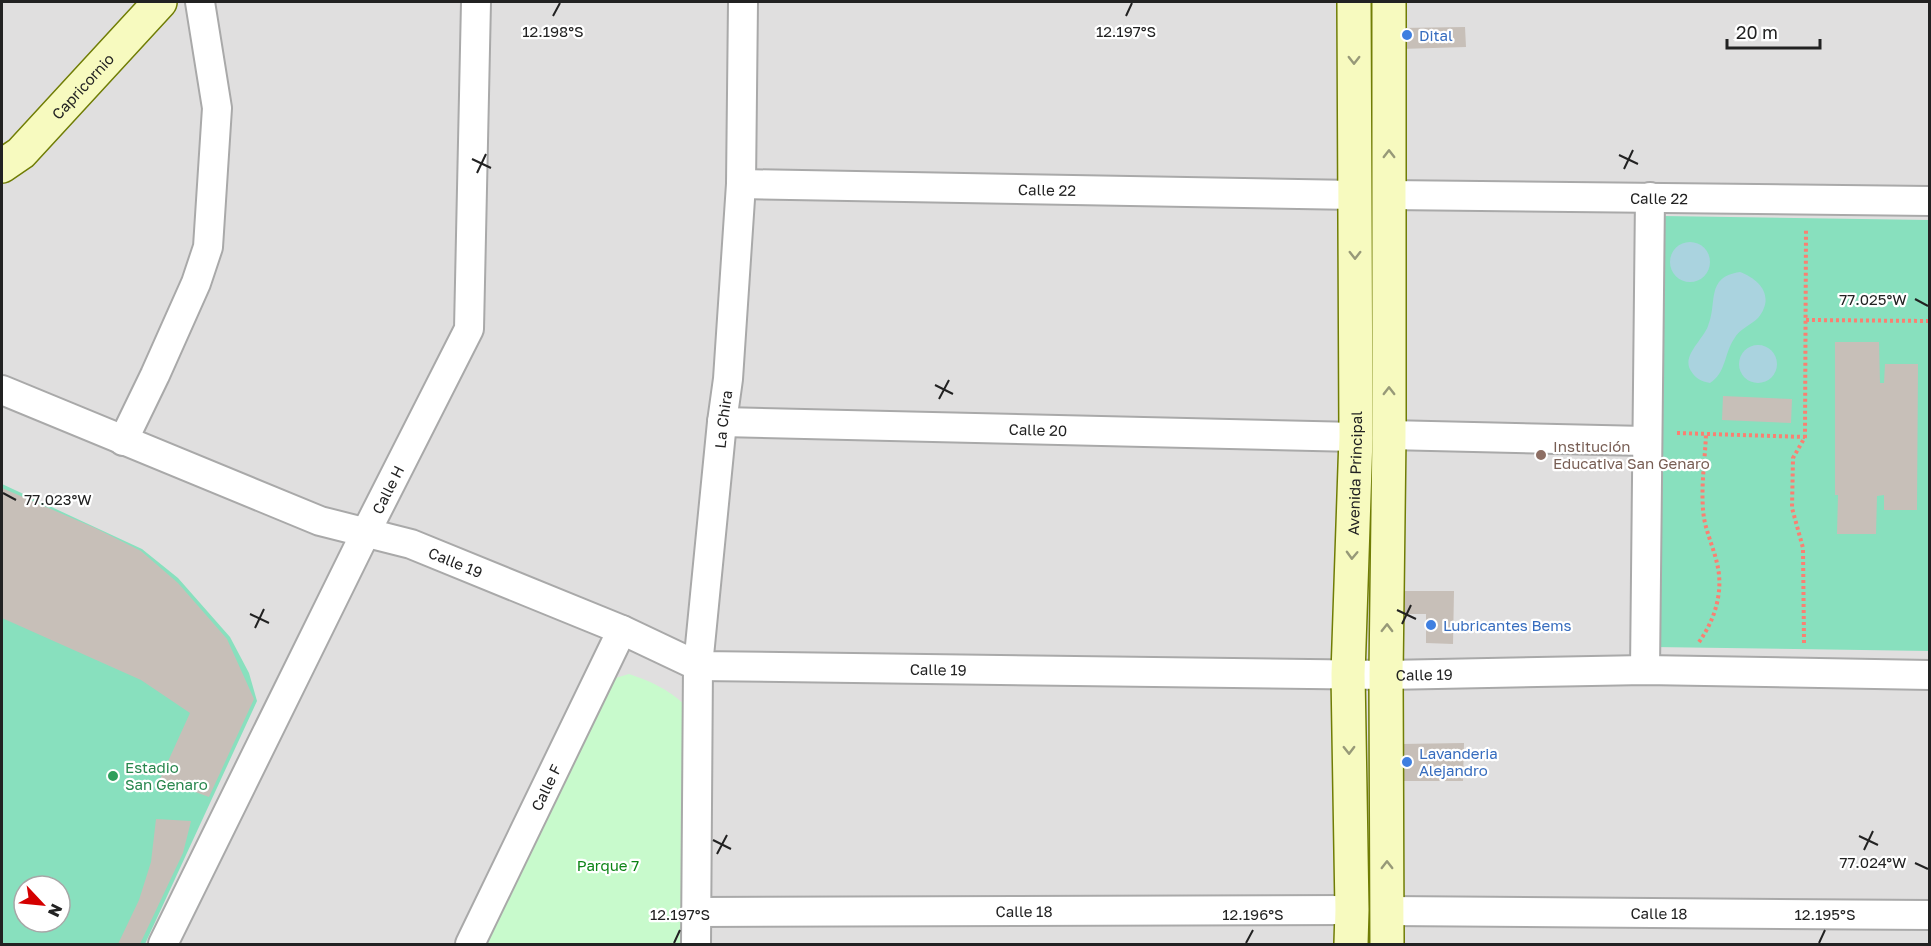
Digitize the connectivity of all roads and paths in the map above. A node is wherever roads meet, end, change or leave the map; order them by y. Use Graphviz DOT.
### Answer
graph roads {
  1 [pos="160,2"];
  2 [pos="200,2"];
  3 [pos="476,2"];
  4 [pos="743,2"];
  5 [pos="1354,2"];
  6 [pos="1389,2"];
  7 [pos="2,166"];
  8 [pos="741,184"];
  9 [pos="1354,195"];
  10 [pos="1389,195"];
  11 [pos="1650,196"];
  12 [pos="1806,198"];
  13 [pos="1929,201"];
  14 [pos="1806,320"];
  15 [pos="1929,321"];
  16 [pos="2,390"];
  17 [pos="722,422"];
  18 [pos="1706,434"];
  19 [pos="1389,435"];
  20 [pos="1646,436"];
  21 [pos="1356,437"];
  22 [pos="1805,437"];
  23 [pos="123,441"];
  24 [pos="366,532"];
  25 [pos="622,630"];
  26 [pos="698,666"];
  27 [pos="1645,670"];
  28 [pos="1678,671"];
  29 [pos="1804,673"];
  30 [pos="1347,674"];
  31 [pos="1386,675"];
  32 [pos="1929,675"];
  33 [pos="1352,910"];
  34 [pos="1387,910"];
  35 [pos="696,912"];
  36 [pos="1929,915"];
  37 [pos="163,945"];
  38 [pos="470,945"];
  39 [pos="696,945"];
  40 [pos="1351,945"];
  41 [pos="1387,945"];
  1 -- 7 [label="street, Capricornio"];
  2 -- 23 [label="street"];
  3 -- 24 [label="street, Calle H"];
  4 -- 8 [label="street, La Chira"];
  5 -- 9 [label="street, Avenida Principal, one-way"];
  10 -- 6 [label="street, one-way"];
  8 -- 9 [label="street, Calle 22"];
  8 -- 17 [label="street, La Chira"];
  9 -- 21 [label="street, Avenida Principal, one-way"];
  10 -- 11 [label="street, Calle 22"];
  19 -- 10 [label="street, one-way"];
  11 -- 12 [label="street, Calle 22"];
  11 -- 20 [label="street"];
  12 -- 13 [label="street, Calle 22"];
  12 -- 14 [label="path"];
  14 -- 15 [label="path"];
  14 -- 22 [label="path"];
  16 -- 23 [label="street, Calle 19"];
  17 -- 21 [label="street, Calle 20"];
  17 -- 26 [label="street, La Chira"];
  18 -- 20 [label="path"];
  18 -- 22 [label="path"];
  18 -- 28 [label="path"];
  19 -- 20 [label="street"];
  31 -- 19 [label="street, one-way"];
  20 -- 27 [label="street"];
  21 -- 30 [label="street, Avenida Principal, one-way"];
  22 -- 29 [label="path"];
  23 -- 24 [label="street, Calle 19"];
  24 -- 25 [label="street, Calle 19"];
  24 -- 37 [label="street, Calle H"];
  25 -- 26 [label="street, Calle 19"];
  25 -- 38 [label="street, Calle F"];
  26 -- 30 [label="street, Calle 19"];
  26 -- 35 [label="street, La Chira"];
  27 -- 28 [label="street, Calle 19"];
  27 -- 31 [label="street, Calle 19"];
  28 -- 29 [label="street, Calle 19"];
  29 -- 32 [label="street, Calle 19"];
  30 -- 31 [label="street, Calle 19"];
  30 -- 33 [label="street, Avenida Principal, one-way"];
  34 -- 31 [label="street, one-way"];
  33 -- 35 [label="street, Calle 18"];
  33 -- 40 [label="street, Avenida Principal"];
  34 -- 36 [label="street, Calle 18"];
  34 -- 41 [label="street"];
  35 -- 39 [label="street, La Chira"];
}
